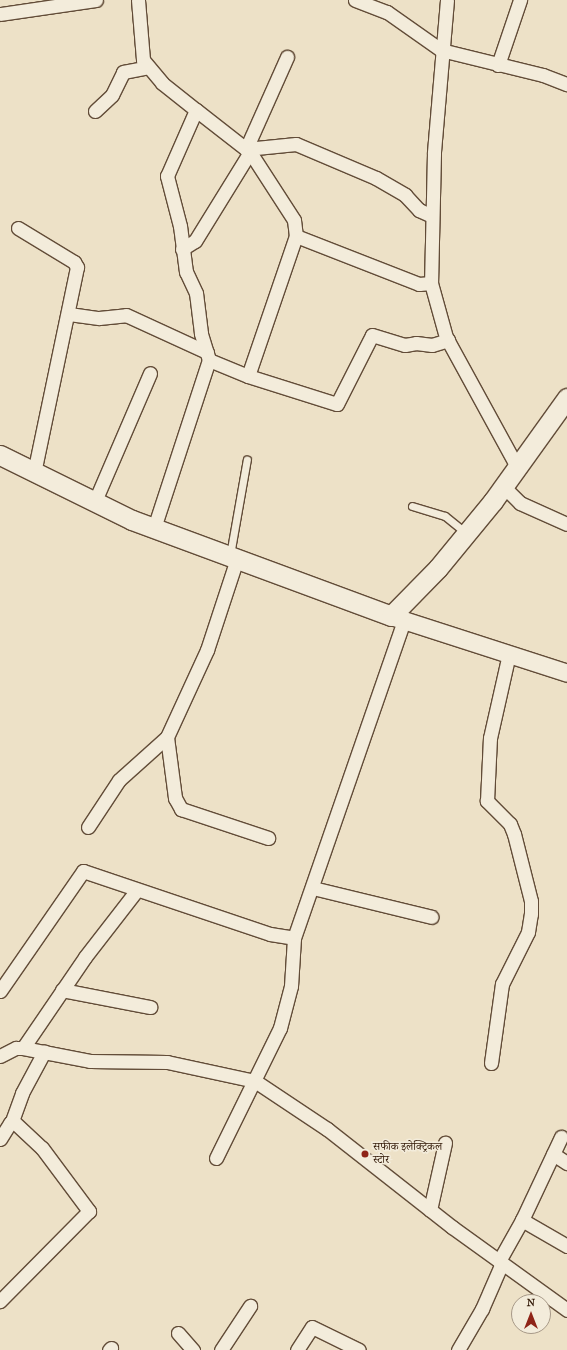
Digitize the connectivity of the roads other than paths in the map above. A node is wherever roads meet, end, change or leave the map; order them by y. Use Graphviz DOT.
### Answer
graph roads {
  1 [pos="96,0"];
  2 [pos="138,0"];
  3 [pos="355,0"];
  4 [pos="447,0"];
  5 [pos="520,0"];
  6 [pos="0,14"];
  7 [pos="441,50"];
  8 [pos="287,57"];
  9 [pos="498,65"];
  10 [pos="149,67"];
  11 [pos="567,84"];
  12 [pos="196,110"];
  13 [pos="95,111"];
  14 [pos="248,151"];
  15 [pos="432,216"];
  16 [pos="18,228"];
  17 [pos="296,236"];
  18 [pos="182,249"];
  19 [pos="431,283"];
  20 [pos="69,314"];
  21 [pos="448,340"];
  22 [pos="208,356"];
  23 [pos="150,373"];
  24 [pos="248,376"];
  25 [pos="567,398"];
  26 [pos="0,455"];
  27 [pos="247,459"];
  28 [pos="516,465"];
  29 [pos="34,472"];
  30 [pos="503,486"];
  31 [pos="95,501"];
  32 [pos="412,506"];
  33 [pos="567,524"];
  34 [pos="154,528"];
  35 [pos="467,533"];
  36 [pos="233,557"];
  37 [pos="398,618"];
  38 [pos="509,654"];
  39 [pos="567,673"];
  40 [pos="167,736"];
  41 [pos="88,827"];
  42 [pos="268,838"];
  43 [pos="313,888"];
  44 [pos="137,890"];
  45 [pos="432,917"];
  46 [pos="294,938"];
  47 [pos="62,990"];
  48 [pos="0,991"];
  49 [pos="150,1007"];
  50 [pos="23,1048"];
  51 [pos="44,1052"];
  52 [pos="0,1056"];
  53 [pos="491,1063"];
  54 [pos="255,1081"];
  55 [pos="12,1121"];
  56 [pos="562,1137"];
  57 [pos="0,1139"];
  58 [pos="445,1143"];
  59 [pos="553,1154"];
  60 [pos="216,1158"];
  61 [pos="567,1163"];
  62 [pos="430,1210"];
  63 [pos="522,1220"];
  64 [pos="567,1246"];
  65 [pos="500,1262"];
  66 [pos="0,1301"];
  67 [pos="250,1306"];
  68 [pos="567,1310"];
  69 [pos="178,1332"];
  70 [pos="193,1350"];
  71 [pos="221,1350"];
  72 [pos="297,1350"];
  73 [pos="359,1350"];
  74 [pos="458,1350"];
  1 -- 6 [label="street"];
  2 -- 10 [label="street"];
  3 -- 7 [label="street"];
  4 -- 7 [label="street"];
  5 -- 9 [label="street"];
  7 -- 9 [label="street"];
  7 -- 15 [label="street"];
  8 -- 14 [label="street"];
  9 -- 11 [label="street"];
  10 -- 12 [label="street"];
  10 -- 13 [label="street"];
  12 -- 14 [label="street"];
  12 -- 18 [label="street"];
  14 -- 15 [label="street"];
  14 -- 17 [label="street"];
  14 -- 18 [label="street"];
  15 -- 19 [label="street"];
  16 -- 20 [label="street"];
  17 -- 19 [label="street"];
  17 -- 24 [label="street"];
  18 -- 22 [label="street"];
  19 -- 21 [label="street"];
  20 -- 22 [label="street"];
  20 -- 29 [label="street"];
  21 -- 24 [label="street"];
  21 -- 28 [label="street"];
  22 -- 24 [label="street"];
  22 -- 34 [label="street"];
  23 -- 31 [label="street"];
  25 -- 28 [label="main road"];
  26 -- 29 [label="main road"];
  27 -- 36 [label="lane"];
  28 -- 30 [label="main road"];
  29 -- 31 [label="main road"];
  30 -- 33 [label="street"];
  30 -- 35 [label="main road"];
  31 -- 34 [label="main road"];
  32 -- 35 [label="lane"];
  34 -- 36 [label="main road"];
  35 -- 37 [label="main road"];
  36 -- 37 [label="main road"];
  36 -- 40 [label="street"];
  37 -- 38 [label="street"];
  37 -- 43 [label="street"];
  38 -- 39 [label="street"];
  38 -- 53 [label="street"];
  40 -- 41 [label="street"];
  40 -- 42 [label="street"];
  43 -- 45 [label="street"];
  43 -- 46 [label="street"];
  44 -- 46 [label="street"];
  44 -- 47 [label="street"];
  44 -- 48 [label="street"];
  46 -- 54 [label="street"];
  47 -- 49 [label="street"];
  47 -- 50 [label="street"];
  50 -- 51 [label="street"];
  50 -- 52 [label="street"];
  51 -- 54 [label="street"];
  51 -- 55 [label="street"];
  54 -- 60 [label="street"];
  54 -- 62 [label="street"];
  55 -- 57 [label="street"];
  55 -- 66 [label="street"];
  56 -- 59 [label="street"];
  58 -- 62 [label="street"];
  59 -- 61 [label="street"];
  59 -- 63 [label="street"];
  62 -- 65 [label="street"];
  63 -- 64 [label="street"];
  63 -- 65 [label="street"];
  65 -- 68 [label="street"];
  65 -- 74 [label="street"];
  67 -- 71 [label="street"];
  69 -- 70 [label="street"];
  72 -- 73 [label="street"];
}
